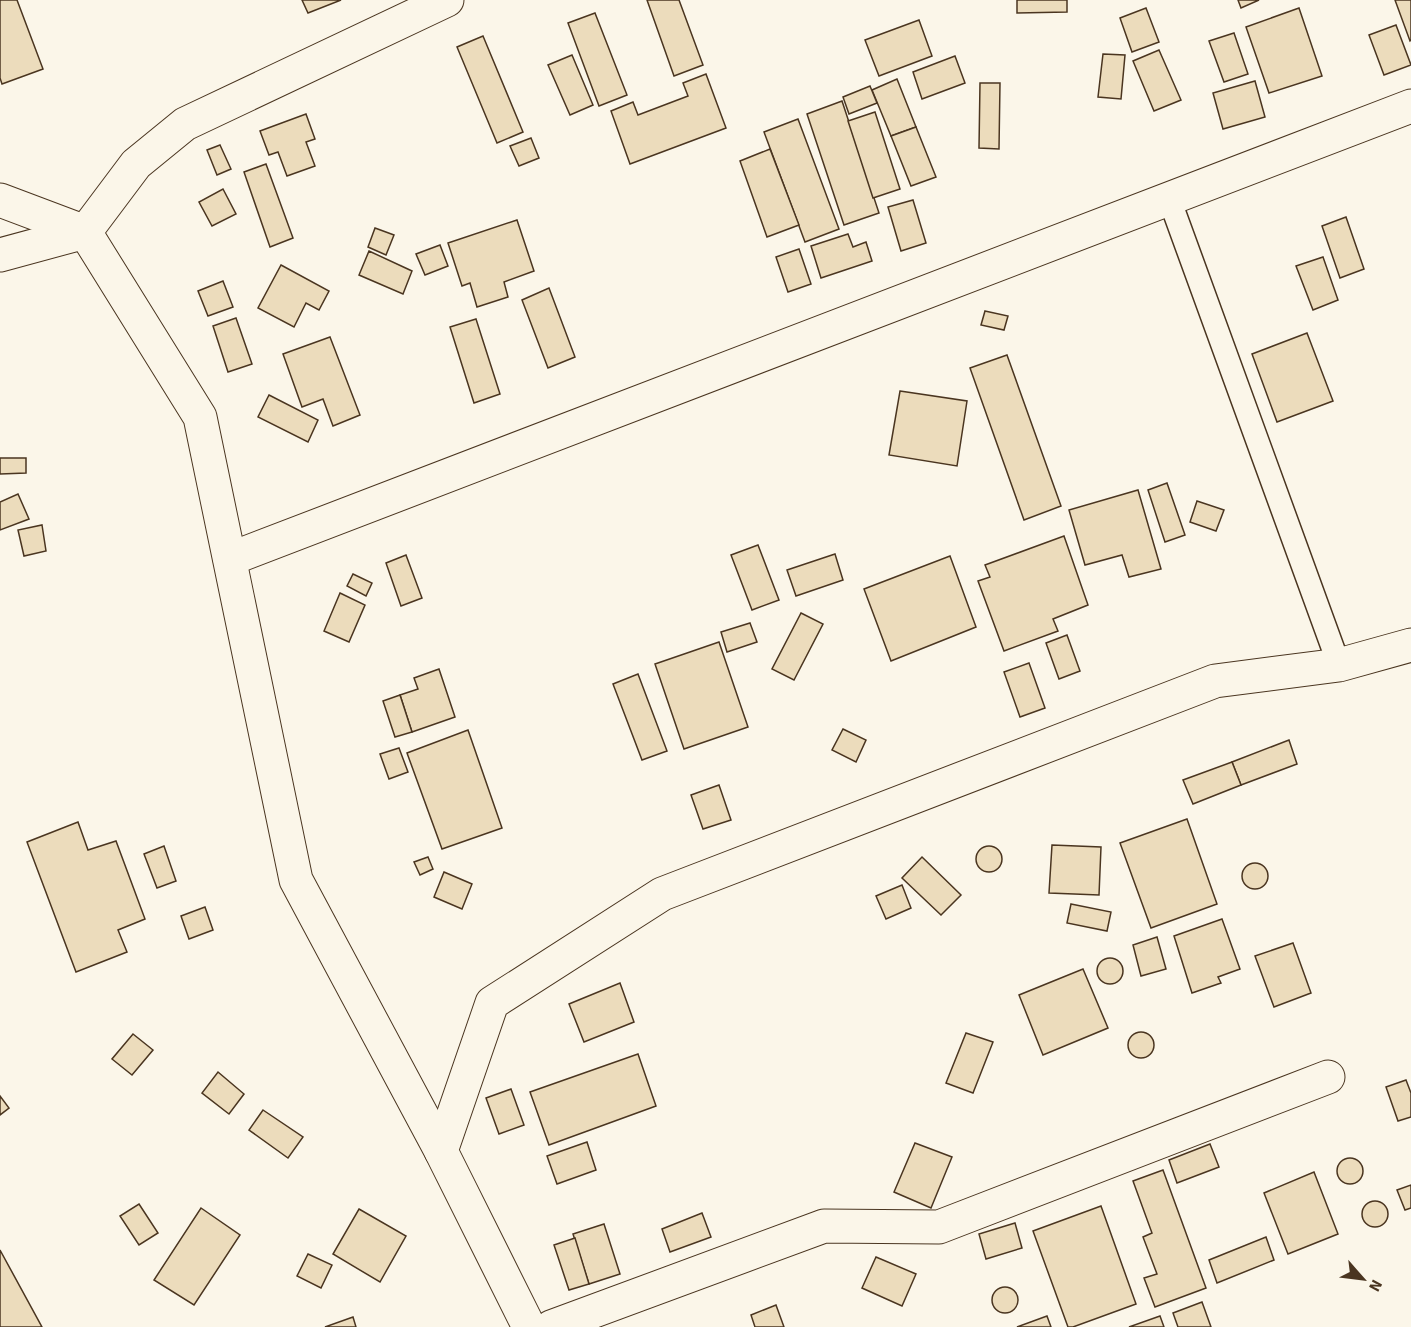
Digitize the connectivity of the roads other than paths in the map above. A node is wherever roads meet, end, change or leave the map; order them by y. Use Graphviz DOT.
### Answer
graph roads {
  1 [pos="447,0"];
  2 [pos="1411,106"];
  3 [pos="1169,198"];
  4 [pos="0,200"];
  5 [pos="85,232"];
  6 [pos="0,255"];
  7 [pos="230,559"];
  8 [pos="1411,645"];
  9 [pos="1339,665"];
  10 [pos="1328,1077"];
  11 [pos="441,1151"];
  12 [pos="529,1327"];
  13 [pos="551,1327"];
  1 -- 5 [label="street"];
  2 -- 3 [label="street"];
  3 -- 7 [label="street"];
  3 -- 9 [label="lane"];
  4 -- 5 [label="street"];
  5 -- 6 [label="street"];
  5 -- 7 [label="street"];
  7 -- 11 [label="street"];
  8 -- 9 [label="street"];
  9 -- 11 [label="street"];
  10 -- 13 [label="street"];
  11 -- 12 [label="street"];
}
